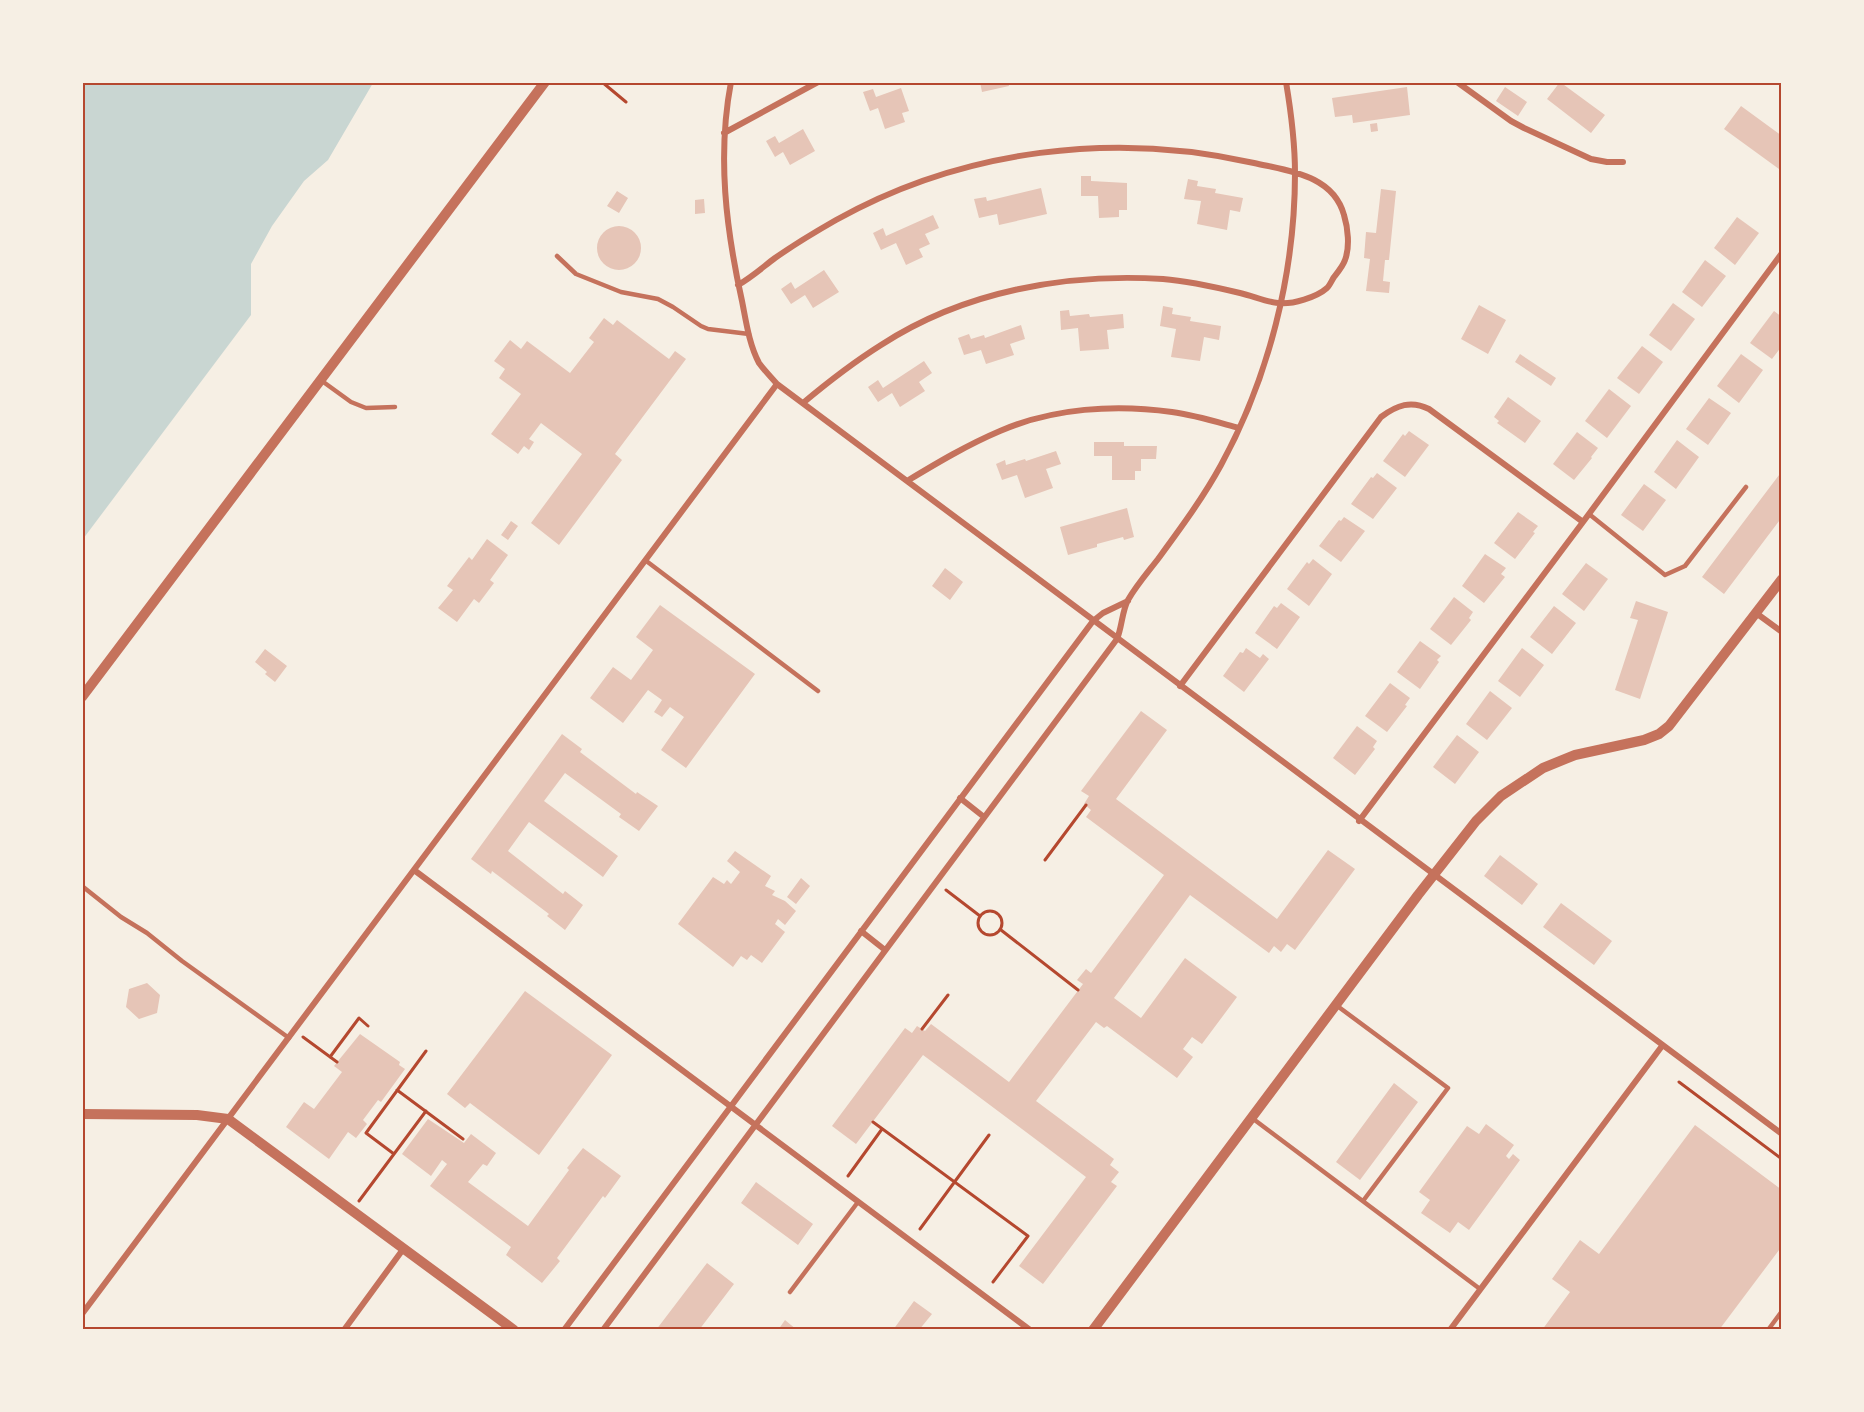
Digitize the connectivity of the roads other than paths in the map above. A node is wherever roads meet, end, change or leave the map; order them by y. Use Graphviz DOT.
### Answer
graph roads {
  1 [pos="545,82"];
  2 [pos="731,82"];
  3 [pos="818,82"];
  4 [pos="1456,82"];
  5 [pos="1289,83"];
  6 [pos="724,134"];
  7 [pos="1623,162"];
  8 [pos="1295,172"];
  9 [pos="1782,253"];
  10 [pos="557,256"];
  11 [pos="738,285"];
  12 [pos="1280,304"];
  13 [pos="749,334"];
  14 [pos="322,381"];
  15 [pos="777,384"];
  16 [pos="802,403"];
  17 [pos="395,406"];
  18 [pos="1239,428"];
  19 [pos="907,481"];
  20 [pos="1746,487"];
  21 [pos="1589,514"];
  22 [pos="1583,522"];
  23 [pos="645,560"];
  24 [pos="1782,579"];
  25 [pos="1128,601"];
  26 [pos="1756,613"];
  27 [pos="1093,621"];
  28 [pos="1782,632"];
  29 [pos="1117,639"];
  30 [pos="1180,686"];
  31 [pos="818,691"];
  32 [pos="82,697"];
  33 [pos="960,798"];
  34 [pos="984,817"];
  35 [pos="1359,820"];
  36 [pos="414,870"];
  37 [pos="1432,875"];
  38 [pos="82,886"];
  39 [pos="861,931"];
  40 [pos="885,950"];
  41 [pos="1336,1005"];
  42 [pos="288,1038"];
  43 [pos="1662,1046"];
  44 [pos="731,1106"];
  45 [pos="82,1114"];
  46 [pos="1252,1117"];
  47 [pos="228,1119"];
  48 [pos="755,1125"];
  49 [pos="1782,1134"];
  50 [pos="1363,1201"];
  51 [pos="858,1202"];
  52 [pos="404,1248"];
  53 [pos="1480,1289"];
  54 [pos="790,1292"];
  55 [pos="1782,1311"];
  56 [pos="82,1314"];
  57 [pos="344,1329"];
  58 [pos="514,1329"];
  59 [pos="564,1329"];
  60 [pos="603,1329"];
  61 [pos="1030,1329"];
  62 [pos="1093,1329"];
  63 [pos="1450,1329"];
  64 [pos="1767,1329"];
  1 -- 14 [label="street"];
  2 -- 6 [label="street"];
  3 -- 6 [label="street"];
  4 -- 7 [label="street"];
  5 -- 8 [label="street"];
  6 -- 11 [label="street"];
  8 -- 11 [label="street"];
  8 -- 12 [label="street"];
  8 -- 12 [label="street"];
  9 -- 21 [label="street"];
  10 -- 13 [label="lane"];
  11 -- 13 [label="street"];
  12 -- 16 [label="street"];
  12 -- 18 [label="street"];
  13 -- 15 [label="street"];
  14 -- 17 [label="lane"];
  14 -- 32 [label="street"];
  15 -- 16 [label="street"];
  15 -- 23 [label="street"];
  16 -- 19 [label="street"];
  18 -- 19 [label="street"];
  18 -- 25 [label="street"];
  19 -- 27 [label="street"];
  20 -- 21 [label="lane"];
  21 -- 22 [label="street"];
  22 -- 30 [label="street"];
  22 -- 35 [label="street"];
  23 -- 31 [label="lane"];
  23 -- 36 [label="street"];
  24 -- 26 [label="street"];
  25 -- 27 [label="street"];
  25 -- 29 [label="street"];
  26 -- 28 [label="street"];
  26 -- 37 [label="street"];
  27 -- 29 [label="street"];
  27 -- 33 [label="street"];
  29 -- 30 [label="street"];
  29 -- 34 [label="street"];
  30 -- 35 [label="street"];
  33 -- 34 [label="street"];
  33 -- 39 [label="street"];
  34 -- 40 [label="street"];
  35 -- 37 [label="street"];
  36 -- 42 [label="street"];
  36 -- 44 [label="street"];
  37 -- 41 [label="street"];
  37 -- 43 [label="street"];
  38 -- 42 [label="lane"];
  39 -- 40 [label="street"];
  39 -- 44 [label="street"];
  40 -- 48 [label="street"];
  41 -- 46 [label="street"];
  41 -- 50 [label="lane"];
  42 -- 47 [label="street"];
  43 -- 49 [label="street"];
  43 -- 53 [label="street"];
  44 -- 48 [label="street"];
  44 -- 59 [label="street"];
  45 -- 47 [label="street"];
  46 -- 50 [label="lane"];
  46 -- 62 [label="street"];
  47 -- 52 [label="street"];
  47 -- 56 [label="street"];
  48 -- 51 [label="street"];
  48 -- 60 [label="street"];
  50 -- 53 [label="lane"];
  51 -- 54 [label="lane"];
  51 -- 61 [label="street"];
  52 -- 57 [label="street"];
  52 -- 58 [label="street"];
  53 -- 63 [label="street"];
  55 -- 64 [label="lane"];
}
